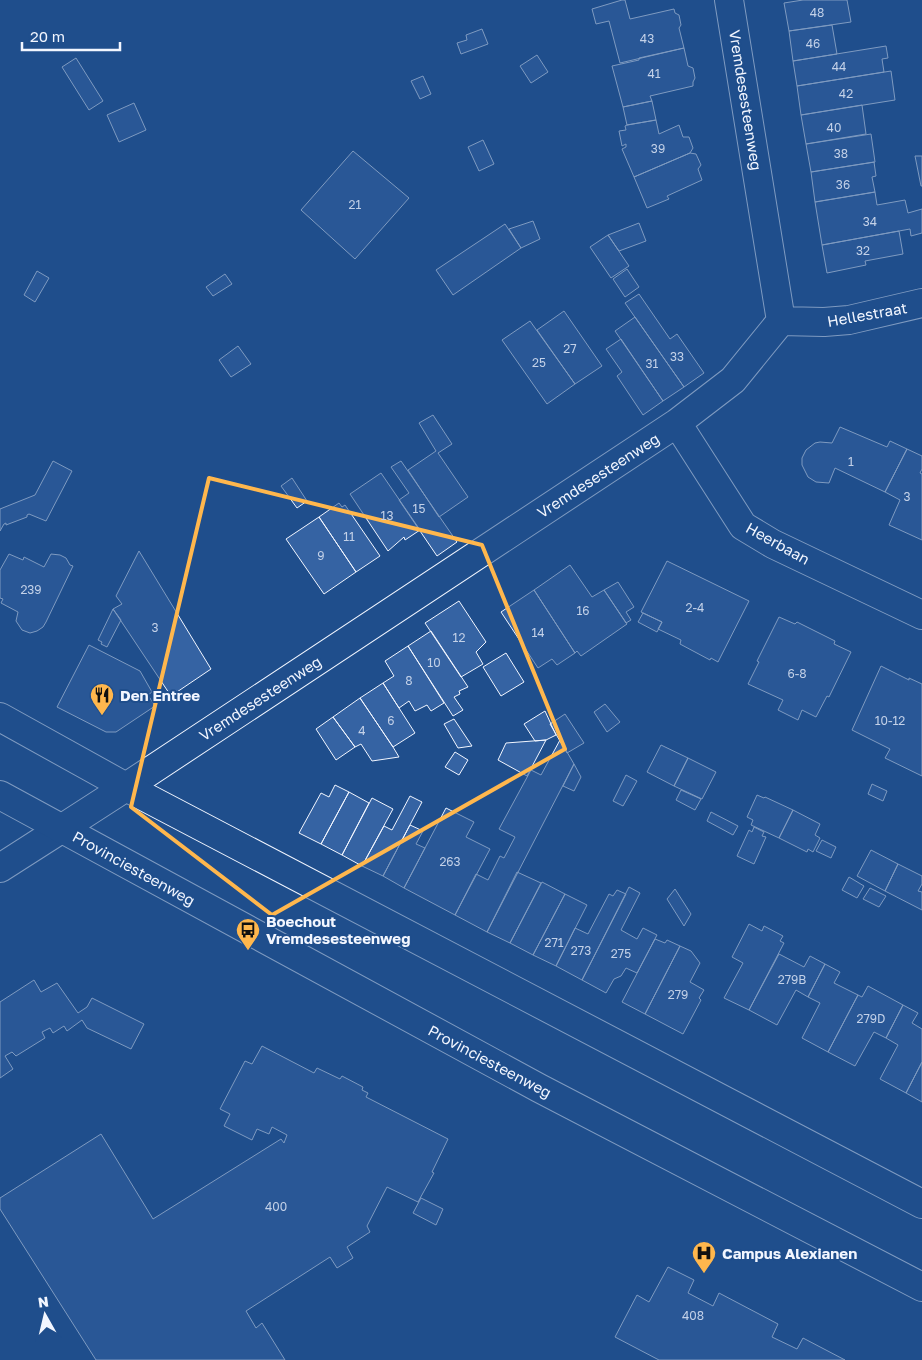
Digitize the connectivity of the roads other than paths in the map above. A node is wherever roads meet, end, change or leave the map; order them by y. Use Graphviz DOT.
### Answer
graph roads {
  1 [pos="730,0"];
  2 [pos="922,303"];
  3 [pos="781,321"];
  4 [pos="678,423"];
  5 [pos="922,615"];
  6 [pos="0,717"];
  7 [pos="126,787"];
  8 [pos="0,795"];
  9 [pos="61,829"];
  10 [pos="0,868"];
  11 [pos="922,1204"];
  12 [pos="922,1287"];
  1 -- 3 [label="main road, Vremdesesteenweg"];
  2 -- 3 [label="main road, Hellestraat"];
  3 -- 4 [label="main road, Vremdesesteenweg"];
  4 -- 5 [label="main road, Heerbaan"];
  4 -- 7 [label="main road, Vremdesesteenweg"];
  6 -- 7 [label="main road"];
  7 -- 9 [label="main road, Provinciesteenweg"];
  7 -- 11 [label="main road"];
  8 -- 9 [label="main road, Provinciesteenweg"];
  9 -- 10 [label="main road"];
  9 -- 12 [label="main road, Provinciesteenweg"];
}
